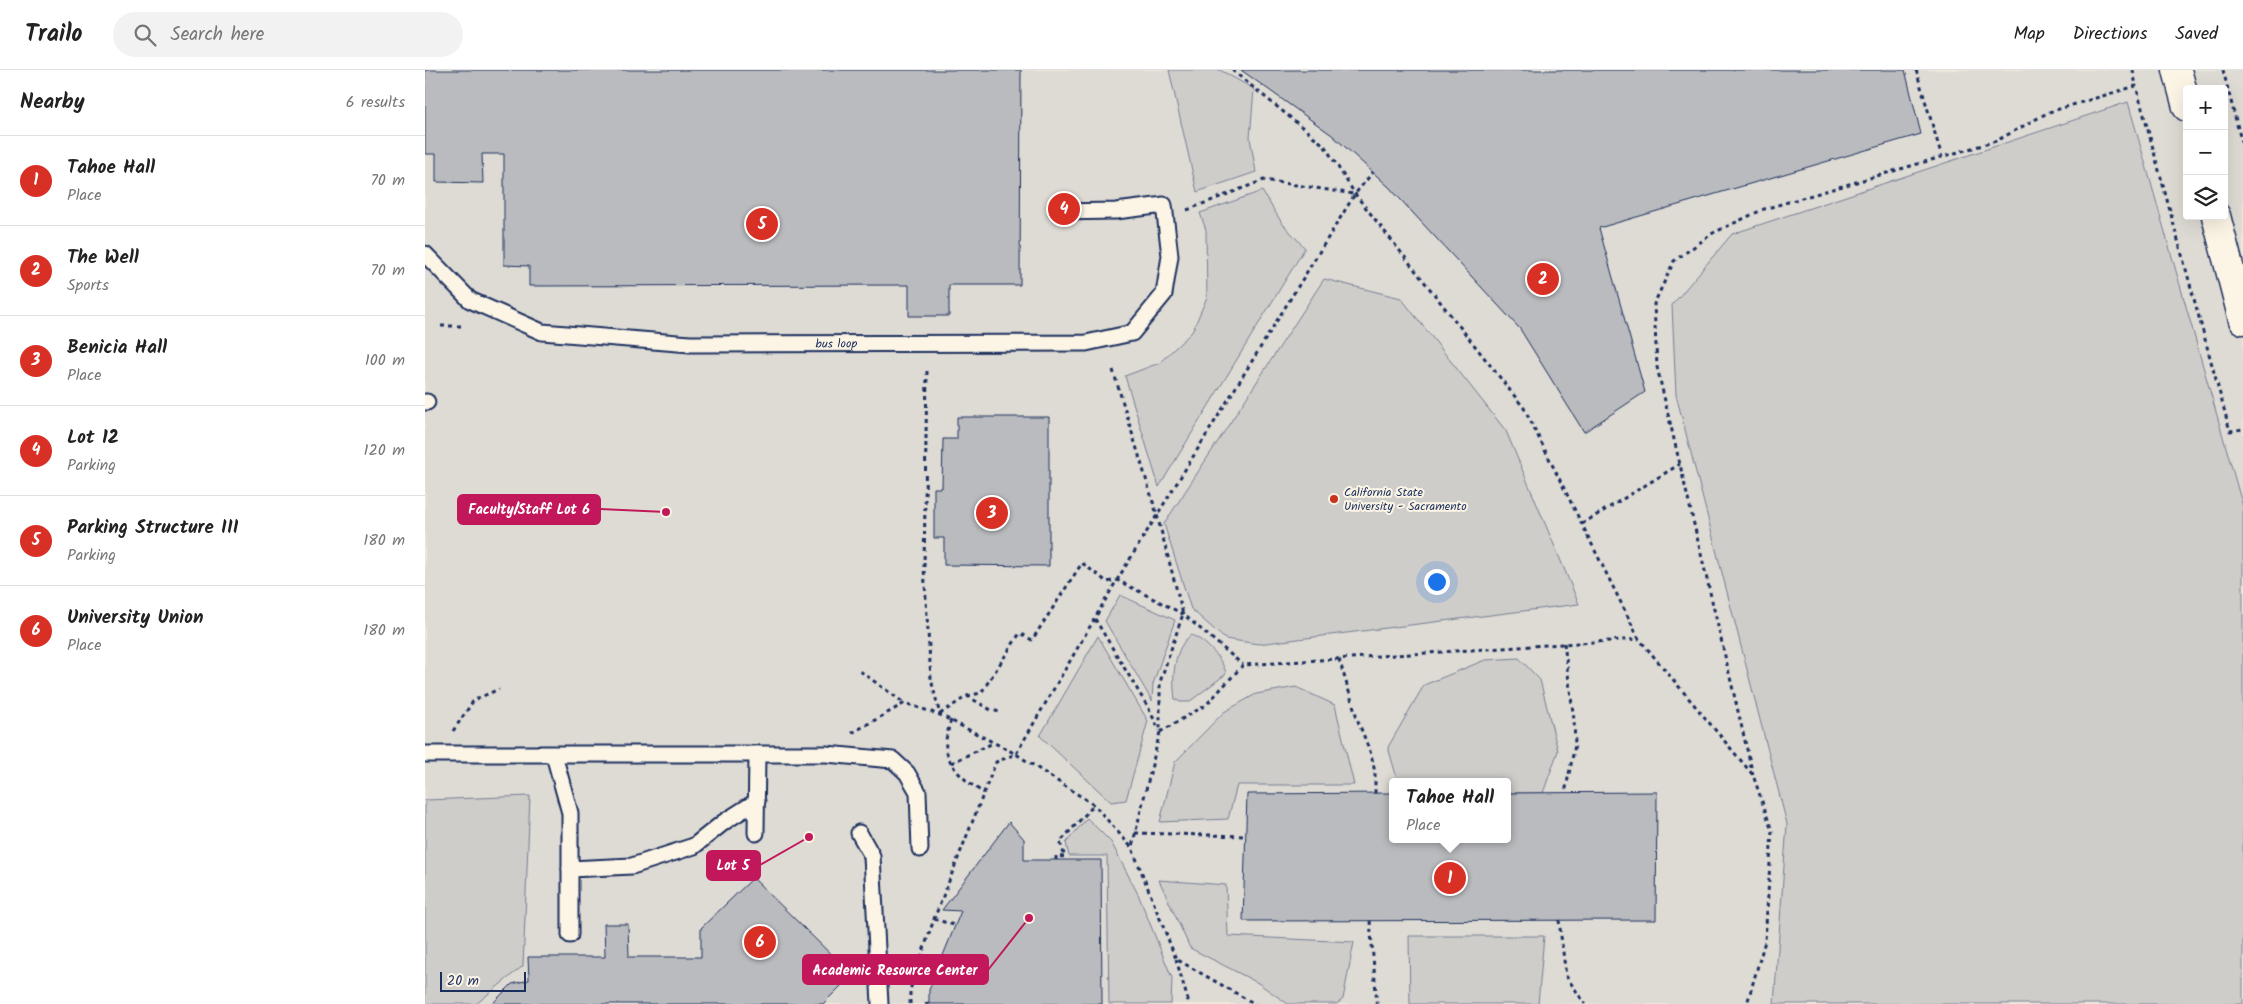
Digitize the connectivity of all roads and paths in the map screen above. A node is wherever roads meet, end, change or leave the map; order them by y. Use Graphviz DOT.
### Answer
graph roads {
  1 [pos="1232,70"];
  2 [pos="1916,70"];
  3 [pos="2133,70"];
  4 [pos="2177,70"];
  5 [pos="2223,70"];
  6 [pos="2136,86"];
  7 [pos="2183,92"];
  8 [pos="2243,148"];
  9 [pos="1942,157"];
  10 [pos="1373,172"];
  11 [pos="1355,194"];
  12 [pos="1164,206"];
  13 [pos="1057,212"];
  14 [pos="2217,220"];
  15 [pos="425,254"];
  16 [pos="2243,320"];
  17 [pos="441,326"];
  18 [pos="465,326"];
  19 [pos="1113,370"];
  20 [pos="927,371"];
  21 [pos="2243,428"];
  22 [pos="1680,464"];
  23 [pos="1157,515"];
  24 [pos="1582,524"];
  25 [pos="1117,580"];
  26 [pos="1183,614"];
  27 [pos="1095,619"];
  28 [pos="1639,639"];
  29 [pos="1564,643"];
  30 [pos="1339,659"];
  31 [pos="1243,665"];
  32 [pos="860,671"];
  33 [pos="499,689"];
  34 [pos="967,696"];
  35 [pos="905,703"];
  36 [pos="1000,712"];
  37 [pos="940,715"];
  38 [pos="951,720"];
  39 [pos="1160,732"];
  40 [pos="993,742"];
  41 [pos="444,753"];
  42 [pos="425,754"];
  43 [pos="757,754"];
  44 [pos="826,754"];
  45 [pos="1016,754"];
  46 [pos="554,755"];
  47 [pos="951,763"];
  48 [pos="1753,775"];
  49 [pos="984,793"];
  50 [pos="1565,793"];
  51 [pos="1375,794"];
  52 [pos="757,802"];
  53 [pos="1094,805"];
  54 [pos="859,833"];
  55 [pos="1135,833"];
  56 [pos="756,834"];
  57 [pos="1245,836"];
  58 [pos="1132,848"];
  59 [pos="920,849"];
  60 [pos="1055,860"];
  61 [pos="570,869"];
  62 [pos="934,919"];
  63 [pos="1559,920"];
  64 [pos="1370,921"];
  65 [pos="954,925"];
  66 [pos="570,936"];
  67 [pos="1176,959"];
  68 [pos="880,1004"];
  69 [pos="910,1004"];
  70 [pos="1189,1004"];
  71 [pos="1255,1004"];
  72 [pos="1377,1004"];
  73 [pos="1585,1004"];
  74 [pos="1747,1004"];
  1 -- 11 [label="path"];
  2 -- 9 [label="path"];
  3 -- 6 [label="path"];
  4 -- 7 [label="street"];
  5 -- 8 [label="path"];
  6 -- 9 [label="path"];
  6 -- 21 [label="path"];
  9 -- 22 [label="path"];
  10 -- 11 [label="path"];
  11 -- 12 [label="path"];
  11 -- 23 [label="path"];
  11 -- 24 [label="path"];
  12 -- 13 [label="lane"];
  12 -- 15 [label="lane, bus loop"];
  14 -- 16 [label="street"];
  17 -- 18 [label="path"];
  19 -- 23 [label="path"];
  20 -- 37 [label="path"];
  22 -- 24 [label="path"];
  22 -- 48 [label="path"];
  23 -- 25 [label="path"];
  23 -- 26 [label="path"];
  24 -- 28 [label="path"];
  25 -- 26 [label="path"];
  25 -- 27 [label="path"];
  25 -- 34 [label="path"];
  26 -- 31 [label="path"];
  26 -- 39 [label="path"];
  27 -- 39 [label="path"];
  27 -- 45 [label="path"];
  28 -- 29 [label="path"];
  28 -- 48 [label="path"];
  29 -- 30 [label="path"];
  29 -- 50 [label="path"];
  30 -- 31 [label="path"];
  30 -- 51 [label="path"];
  31 -- 39 [label="path"];
  32 -- 35 [label="path"];
  33 -- 41 [label="path"];
  34 -- 36 [label="path"];
  34 -- 37 [label="path"];
  35 -- 37 [label="path"];
  35 -- 44 [label="path"];
  37 -- 38 [label="path"];
  38 -- 40 [label="path"];
  38 -- 47 [label="path"];
  39 -- 55 [label="path"];
  40 -- 45 [label="path"];
  40 -- 47 [label="path"];
  41 -- 42 [label="lane"];
  41 -- 46 [label="lane"];
  43 -- 44 [label="lane"];
  43 -- 46 [label="lane"];
  43 -- 52 [label="lane"];
  44 -- 59 [label="lane"];
  45 -- 49 [label="path"];
  45 -- 53 [label="path"];
  46 -- 61 [label="lane"];
  47 -- 49 [label="path"];
  48 -- 74 [label="path"];
  49 -- 62 [label="path"];
  52 -- 56 [label="lane"];
  52 -- 61 [label="lane"];
  53 -- 58 [label="path"];
  53 -- 60 [label="path"];
  54 -- 68 [label="lane"];
  55 -- 57 [label="path"];
  55 -- 58 [label="path"];
  58 -- 67 [label="path"];
  61 -- 66 [label="lane"];
  62 -- 65 [label="path"];
  62 -- 69 [label="path"];
  63 -- 73 [label="path"];
  64 -- 72 [label="path"];
  67 -- 70 [label="path"];
  67 -- 71 [label="path"];
}
